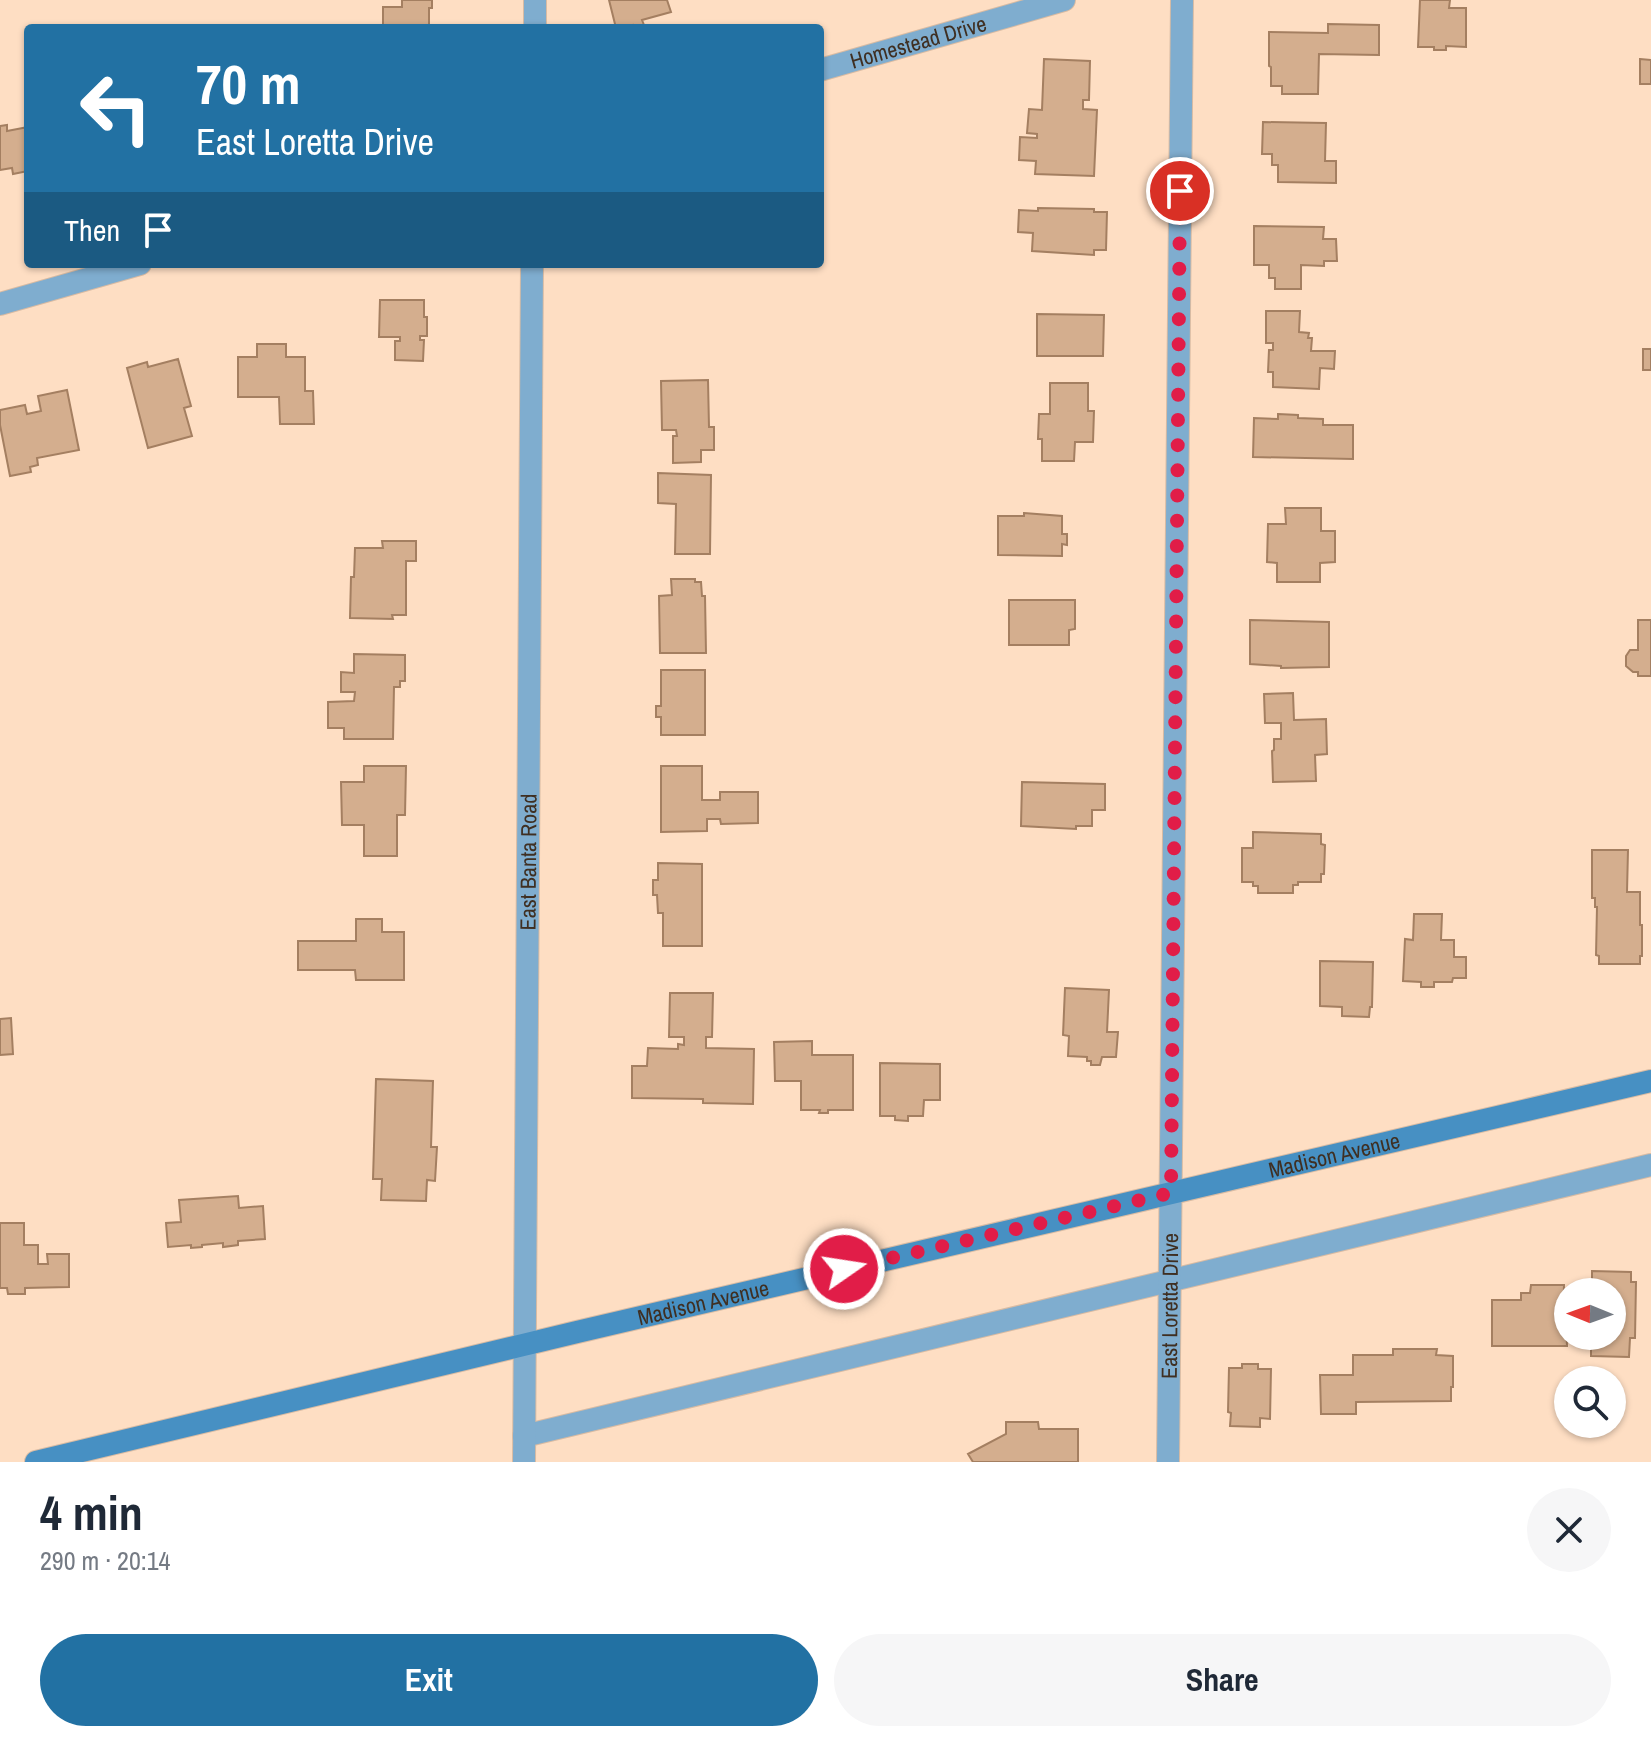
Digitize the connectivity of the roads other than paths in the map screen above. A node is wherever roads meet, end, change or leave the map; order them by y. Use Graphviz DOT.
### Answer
graph roads {
  1 [pos="535,0"];
  2 [pos="1064,0"];
  3 [pos="1182,0"];
  4 [pos="535,24"];
  5 [pos="824,69"];
  6 [pos="126,268"];
  7 [pos="532,268"];
  8 [pos="0,304"];
  9 [pos="1651,1081"];
  10 [pos="1651,1165"];
  11 [pos="1171,1193"];
  12 [pos="1170,1281"];
  13 [pos="525,1344"];
  14 [pos="524,1436"];
  15 [pos="36,1462"];
  16 [pos="524,1462"];
  17 [pos="1168,1462"];
  1 -- 4 [label="street"];
  2 -- 5 [label="street, Homestead Drive"];
  3 -- 11 [label="street, East Loretta Drive"];
  6 -- 8 [label="street"];
  7 -- 13 [label="street, East Banta Road"];
  9 -- 11 [label="main road, Madison Avenue"];
  10 -- 12 [label="street"];
  11 -- 12 [label="street, East Loretta Drive"];
  11 -- 13 [label="main road, Madison Avenue"];
  12 -- 14 [label="street"];
  12 -- 17 [label="street, East Loretta Drive"];
  13 -- 14 [label="street, East Banta Road"];
  13 -- 15 [label="main road, Madison Avenue"];
  14 -- 16 [label="street, East Banta Road"];
}
